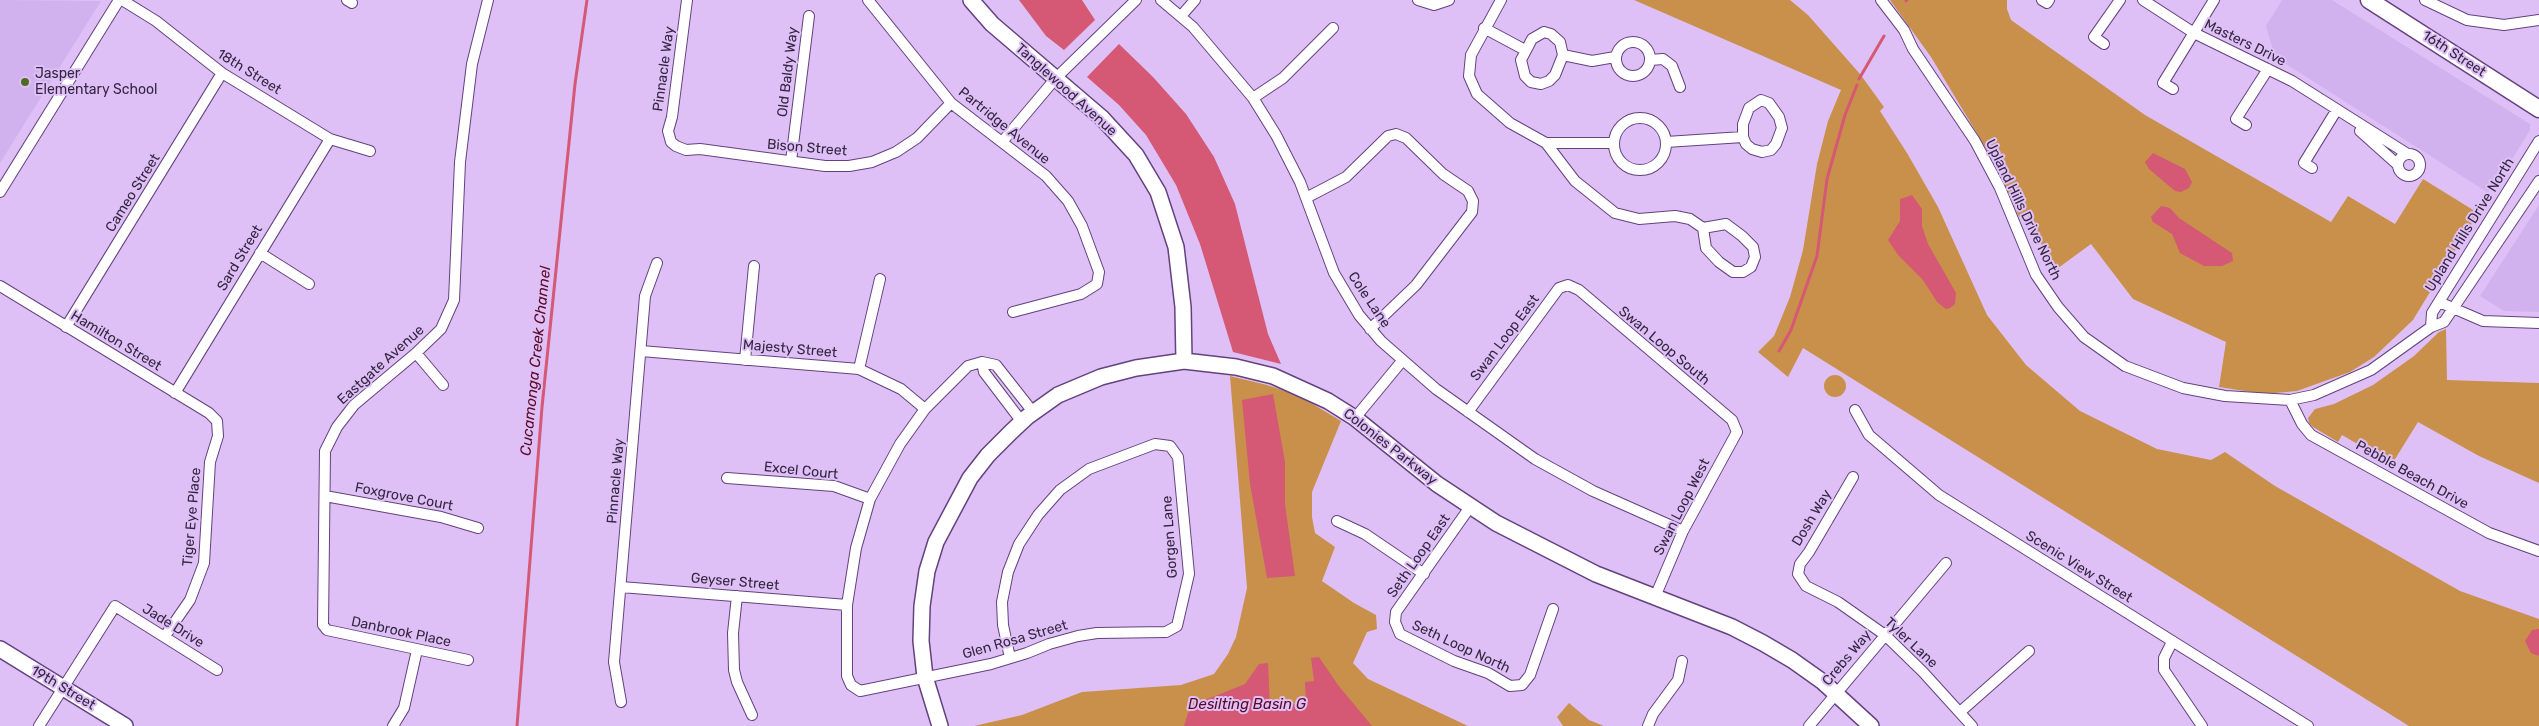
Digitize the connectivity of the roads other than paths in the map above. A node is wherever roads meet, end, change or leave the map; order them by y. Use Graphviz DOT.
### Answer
graph roads {
  1 [pos="121,0"];
  2 [pos="488,0"];
  3 [pos="687,0"];
  4 [pos="868,0"];
  5 [pos="971,0"];
  6 [pos="1136,0"];
  7 [pos="1161,0"];
  8 [pos="1195,0"];
  9 [pos="1418,0"];
  10 [pos="1449,0"];
  11 [pos="1881,0"];
  12 [pos="2042,0"];
  13 [pos="2049,0"];
  14 [pos="2120,0"];
  15 [pos="2143,0"];
  16 [pos="2214,0"];
  17 [pos="2369,0"];
  18 [pos="2425,0"];
  19 [pos="1498,1"];
  20 [pos="809,16"];
  21 [pos="1181,16"];
  22 [pos="2539,20"];
  23 [pos="1332,28"];
  24 [pos="1484,28"];
  25 [pos="2194,34"];
  26 [pos="2104,44"];
  27 [pos="1525,50"];
  28 [pos="1563,55"];
  29 [pos="1616,57"];
  30 [pos="1650,60"];
  31 [pos="2268,69"];
  32 [pos="222,73"];
  33 [pos="1056,78"];
  34 [pos="1680,87"];
  35 [pos="2173,89"];
  36 [pos="1253,98"];
  37 [pos="951,103"];
  38 [pos="2539,109"];
  39 [pos="2336,111"];
  40 [pos="2246,125"];
  41 [pos="1743,137"];
  42 [pos="330,139"];
  43 [pos="2539,141"];
  44 [pos="671,142"];
  45 [pos="1002,142"];
  46 [pos="1666,142"];
  47 [pos="1546,143"];
  48 [pos="1614,143"];
  49 [pos="370,152"];
  50 [pos="2406,154"];
  51 [pos="791,161"];
  52 [pos="2398,165"];
  53 [pos="2312,168"];
  54 [pos="2539,182"];
  55 [pos="0,192"];
  56 [pos="1306,198"];
  57 [pos="1703,228"];
  58 [pos="260,253"];
  59 [pos="657,263"];
  60 [pos="754,266"];
  61 [pos="880,279"];
  62 [pos="309,284"];
  63 [pos="1568,285"];
  64 [pos="0,286"];
  65 [pos="2439,302"];
  66 [pos="2454,310"];
  67 [pos="1013,312"];
  68 [pos="2539,323"];
  69 [pos="66,327"];
  70 [pos="2431,327"];
  71 [pos="1370,329"];
  72 [pos="640,351"];
  73 [pos="416,353"];
  74 [pos="745,360"];
  75 [pos="1184,361"];
  76 [pos="1402,361"];
  77 [pos="982,362"];
  78 [pos="859,369"];
  79 [pos="443,385"];
  80 [pos="175,393"];
  81 [pos="2290,400"];
  82 [pos="925,409"];
  83 [pos="1855,410"];
  84 [pos="1468,412"];
  85 [pos="1028,417"];
  86 [pos="1355,418"];
  87 [pos="217,421"];
  88 [pos="1737,432"];
  89 [pos="1853,477"];
  90 [pos="727,478"];
  91 [pos="325,496"];
  92 [pos="870,499"];
  93 [pos="1470,507"];
  94 [pos="1337,521"];
  95 [pos="478,528"];
  96 [pos="1683,531"];
  97 [pos="2539,551"];
  98 [pos="1946,563"];
  99 [pos="1424,574"];
  100 [pos="1798,574"];
  101 [pos="621,587"];
  102 [pos="737,596"];
  103 [pos="1655,597"];
  104 [pos="847,605"];
  105 [pos="1553,608"];
  106 [pos="1395,622"];
  107 [pos="1177,626"];
  108 [pos="327,630"];
  109 [pos="1885,635"];
  110 [pos="166,636"];
  111 [pos="2172,642"];
  112 [pos="0,649"];
  113 [pos="417,650"];
  114 [pos="2029,651"];
  115 [pos="1010,658"];
  116 [pos="468,660"];
  117 [pos="1682,660"];
  118 [pos="217,670"];
  119 [pos="924,677"];
  120 [pos="64,689"];
  121 [pos="1837,693"];
  122 [pos="621,702"];
  123 [pos="1960,712"];
  124 [pos="752,714"];
  125 [pos="39,726"];
  126 [pos="126,726"];
  127 [pos="393,726"];
  128 [pos="940,726"];
  129 [pos="1648,726"];
  130 [pos="1809,726"];
  131 [pos="1872,726"];
  132 [pos="1972,726"];
  133 [pos="2202,726"];
  134 [pos="2308,726"];
  1 -- 32 [label="street, 18th Street"];
  1 -- 55 [label="street"];
  2 -- 73 [label="street, Eastgate Avenue"];
  3 -- 44 [label="street, Pinnacle Way"];
  4 -- 37 [label="street, Partridge Avenue"];
  5 -- 33 [label="street, Tanglewood Avenue"];
  6 -- 33 [label="street"];
  7 -- 21 [label="street, Cole Lane"];
  8 -- 21 [label="street"];
  9 -- 10 [label="street"];
  11 -- 81 [label="street, Upland Hills Drive North"];
  12 -- 13 [label="street"];
  14 -- 26 [label="street"];
  15 -- 25 [label="street, Masters Drive"];
  16 -- 25 [label="street"];
  17 -- 38 [label="main road, 16th Street"];
  18 -- 22 [label="street"];
  19 -- 24 [label="street"];
  20 -- 51 [label="street, Old Baldy Way"];
  21 -- 36 [label="street, Cole Lane"];
  23 -- 36 [label="street"];
  24 -- 27 [label="street"];
  24 -- 47 [label="street"];
  25 -- 31 [label="street, Masters Drive"];
  25 -- 35 [label="street"];
  27 -- 28 [label="street"];
  27 -- 28 [label="street"];
  28 -- 29 [label="street"];
  29 -- 30 [label="street"];
  29 -- 30 [label="street"];
  30 -- 34 [label="street"];
  31 -- 39 [label="street, Masters Drive"];
  31 -- 40 [label="street"];
  32 -- 42 [label="street, 18th Street"];
  32 -- 69 [label="street, Cameo Street"];
  33 -- 45 [label="street"];
  33 -- 75 [label="street, Tanglewood Avenue"];
  36 -- 56 [label="street, Cole Lane"];
  37 -- 45 [label="street, Partridge Avenue"];
  37 -- 51 [label="street, Bison Street"];
  39 -- 50 [label="street, Masters Drive"];
  39 -- 52 [label="street, Masters Drive"];
  39 -- 53 [label="street"];
  41 -- 41 [label="street"];
  41 -- 46 [label="street"];
  42 -- 49 [label="street, 18th Street"];
  42 -- 58 [label="street, Sard Street"];
  43 -- 65 [label="street, Upland Hills Drive North"];
  44 -- 51 [label="street, Bison Street"];
  45 -- 67 [label="street, Partridge Avenue"];
  46 -- 48 [label="street"];
  46 -- 48 [label="street"];
  47 -- 48 [label="street"];
  47 -- 57 [label="street"];
  50 -- 52 [label="street"];
  50 -- 52 [label="street, Masters Drive"];
  54 -- 66 [label="street, Upland Hills Drive North"];
  56 -- 71 [label="street, Cole Lane"];
  56 -- 71 [label="street"];
  57 -- 57 [label="street"];
  58 -- 62 [label="street"];
  58 -- 80 [label="street, Sard Street"];
  59 -- 72 [label="street, Pinnacle Way"];
  60 -- 74 [label="street"];
  61 -- 78 [label="street"];
  63 -- 84 [label="street, Swan Loop East"];
  63 -- 88 [label="street, Swan Loop South"];
  64 -- 69 [label="street, Hamilton Street"];
  65 -- 66 [label="street"];
  65 -- 70 [label="street, Upland Hills Drive North"];
  66 -- 68 [label="street"];
  66 -- 70 [label="street, Upland Hills Drive North"];
  69 -- 80 [label="street, Hamilton Street"];
  70 -- 81 [label="street, Upland Hills Drive North"];
  71 -- 76 [label="street, Cole Lane"];
  72 -- 74 [label="street, Majesty Street"];
  72 -- 101 [label="street, Pinnacle Way"];
  73 -- 79 [label="street"];
  73 -- 91 [label="street, Eastgate Avenue"];
  74 -- 78 [label="street, Majesty Street"];
  75 -- 85 [label="street, Colonies Parkway"];
  75 -- 86 [label="street, Colonies Parkway"];
  76 -- 84 [label="street, Cole Lane"];
  76 -- 86 [label="street"];
  77 -- 82 [label="street"];
  77 -- 85 [label="street"];
  77 -- 85 [label="street"];
  78 -- 82 [label="street, Majesty Street"];
  80 -- 87 [label="street, Hamilton Street"];
  81 -- 97 [label="street, Pebble Beach Drive"];
  82 -- 92 [label="street"];
  83 -- 111 [label="street, Scenic View Street"];
  84 -- 96 [label="street, Cole Lane"];
  85 -- 119 [label="street, Colonies Parkway"];
  86 -- 93 [label="street, Colonies Parkway"];
  87 -- 110 [label="street, Tiger Eye Place"];
  88 -- 96 [label="street, Swan Loop West"];
  89 -- 100 [label="street, Dosh Way"];
  90 -- 92 [label="street, Excel Court"];
  91 -- 95 [label="street, Foxgrove Court"];
  91 -- 108 [label="street, Eastgate Avenue"];
  92 -- 104 [label="street"];
  93 -- 99 [label="street, Seth Loop East"];
  93 -- 103 [label="street, Colonies Parkway"];
  94 -- 99 [label="street"];
  96 -- 103 [label="street, Swan Loop West"];
  98 -- 109 [label="street, Crebs Way"];
  99 -- 106 [label="street, Seth Loop East"];
  100 -- 109 [label="street, Tyler Lane"];
  101 -- 102 [label="street, Geyser Street"];
  101 -- 122 [label="street, Pinnacle Way"];
  102 -- 104 [label="street, Geyser Street"];
  102 -- 124 [label="street"];
  103 -- 121 [label="street, Colonies Parkway"];
  104 -- 119 [label="street, Glen Rosa Street"];
  105 -- 106 [label="street, Seth Loop North"];
  107 -- 115 [label="street, Glen Rosa Street"];
  107 -- 115 [label="street, Gorgen Lane"];
  108 -- 113 [label="street, Danbrook Place"];
  109 -- 121 [label="street, Crebs Way"];
  109 -- 123 [label="street, Tyler Lane"];
  110 -- 118 [label="street, Jade Drive"];
  110 -- 120 [label="street, Jade Drive"];
  111 -- 133 [label="street"];
  111 -- 134 [label="street, Scenic View Street"];
  112 -- 120 [label="street, 19th Street"];
  113 -- 116 [label="street, Danbrook Place"];
  113 -- 127 [label="street"];
  114 -- 123 [label="street"];
  115 -- 119 [label="street, Glen Rosa Street"];
  117 -- 129 [label="street"];
  119 -- 128 [label="street, Colonies Parkway"];
  120 -- 125 [label="street"];
  120 -- 126 [label="street, 19th Street"];
  121 -- 130 [label="street, Crebs Way"];
  121 -- 131 [label="street, Colonies Parkway"];
  123 -- 132 [label="street, Tyler Lane"];
}
